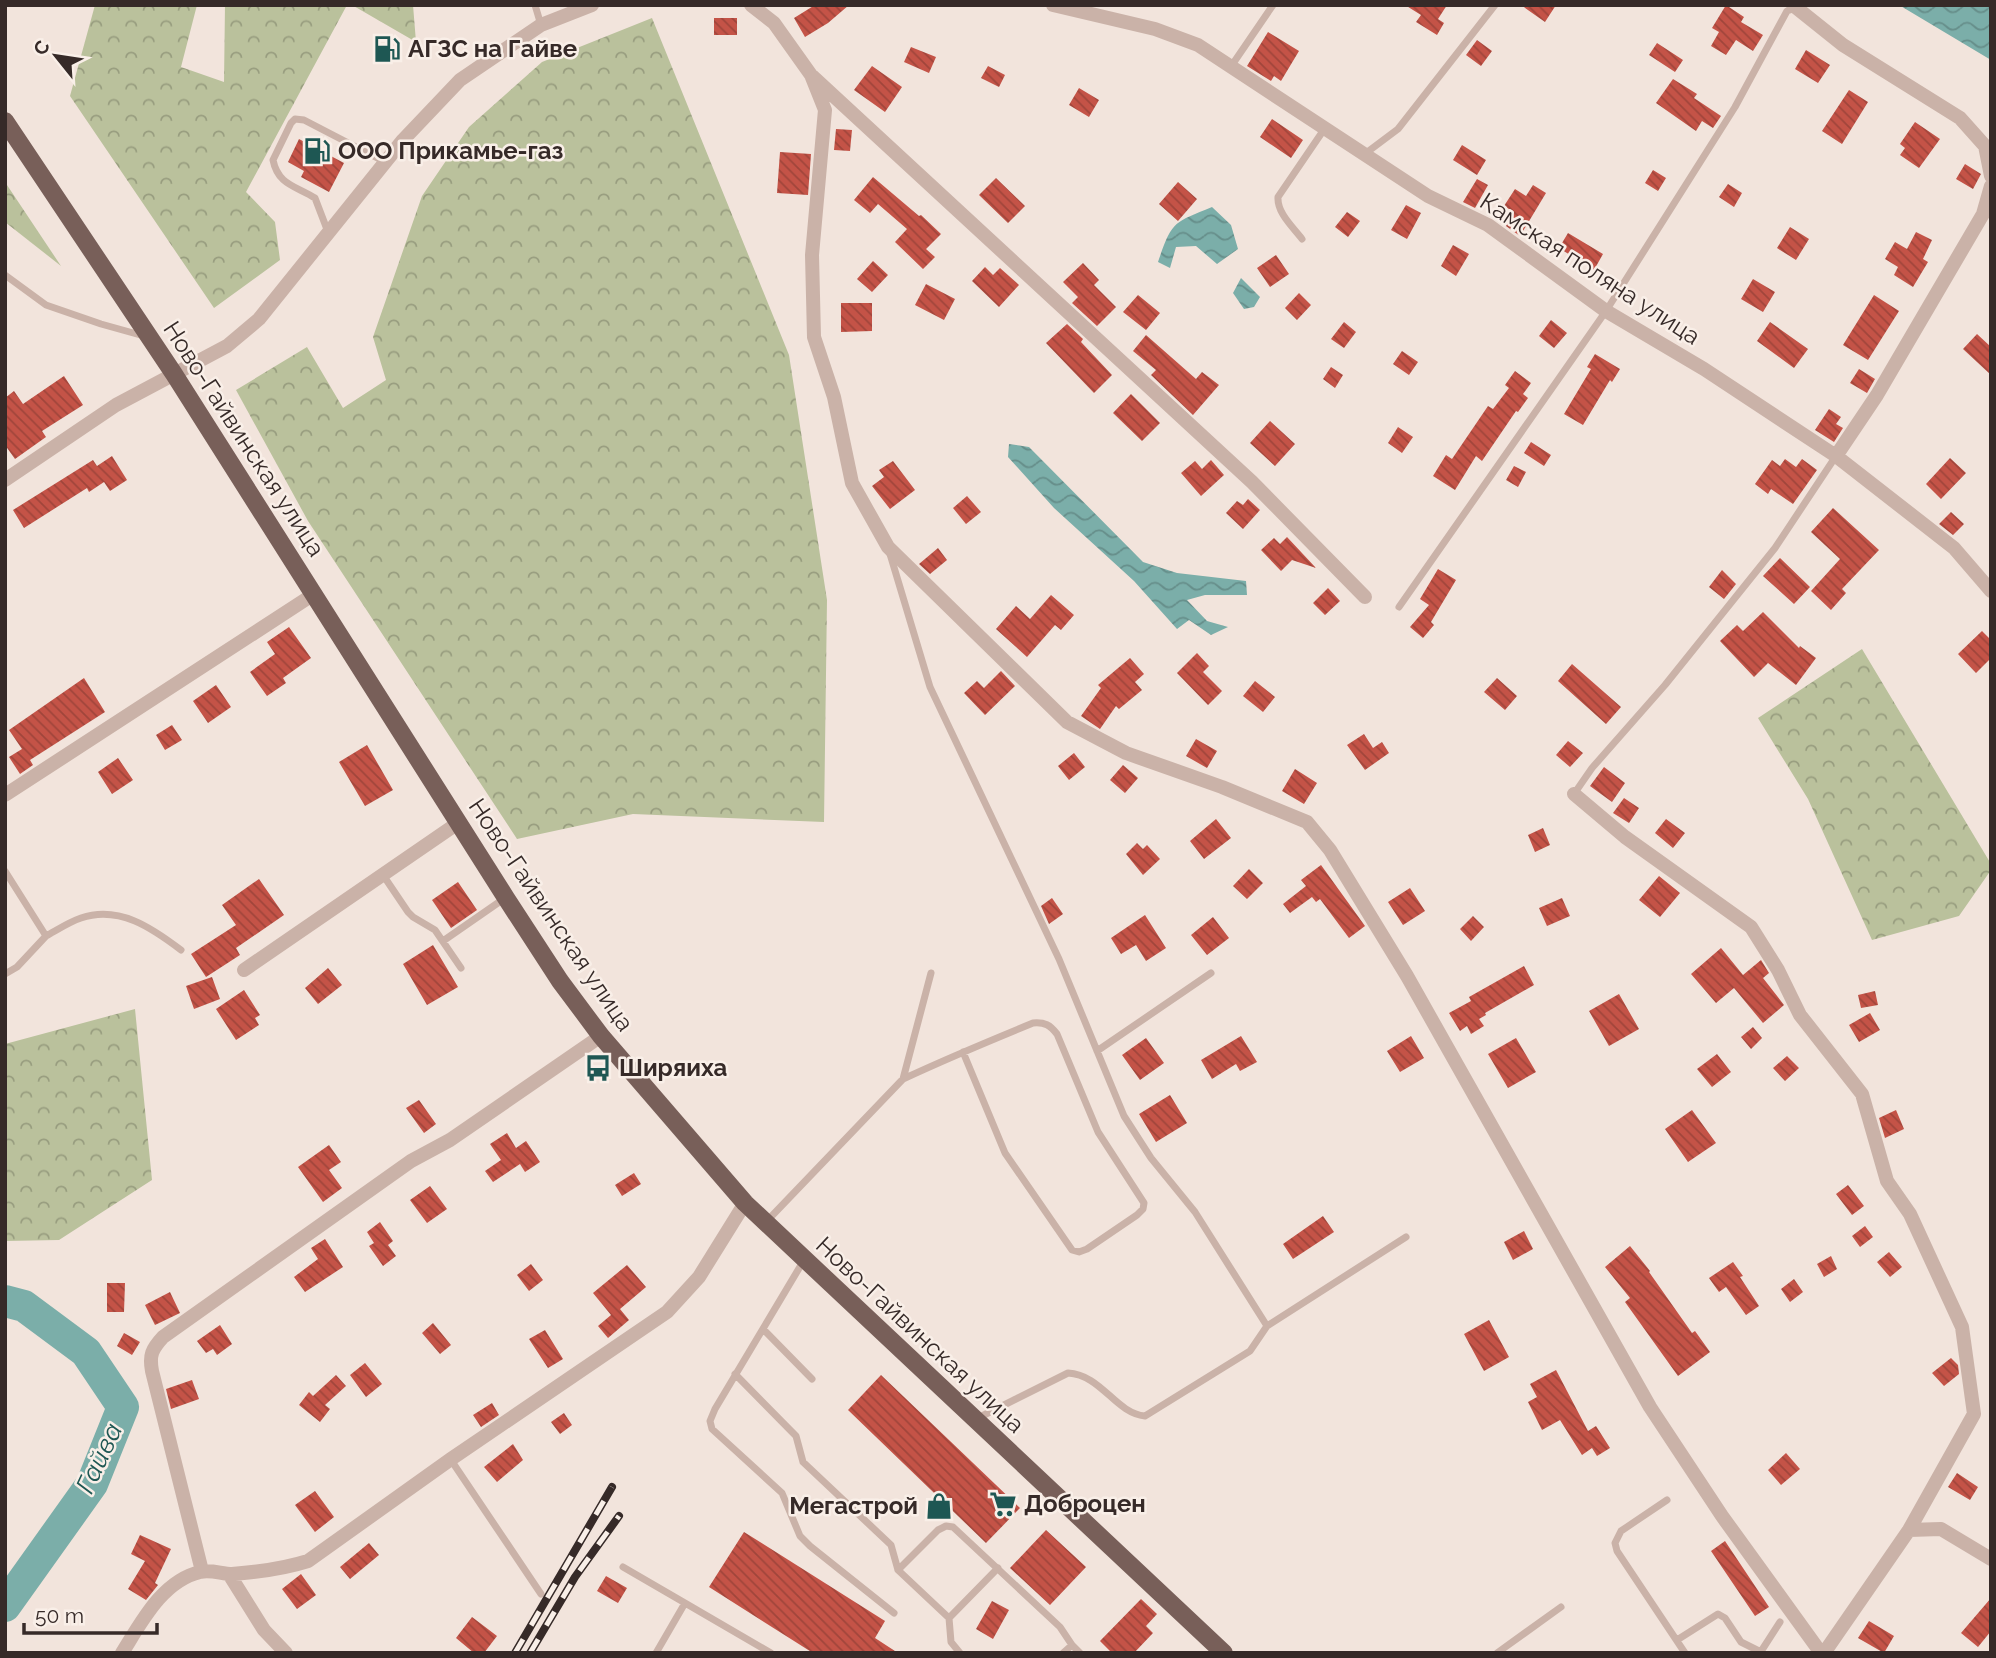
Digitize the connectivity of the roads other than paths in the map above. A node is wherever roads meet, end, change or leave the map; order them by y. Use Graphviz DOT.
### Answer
graph roads {
  1 [pos="535,5"];
  2 [pos="592,5"];
  3 [pos="751,5"];
  4 [pos="1053,5"];
  5 [pos="1273,5"];
  6 [pos="1496,5"];
  7 [pos="1794,6"];
  8 [pos="541,25"];
  9 [pos="1233,65"];
  10 [pos="811,75"];
  11 [pos="5,121"];
  12 [pos="1326,127"];
  13 [pos="1366,153"];
  14 [pos="385,162"];
  15 [pos="1991,176"];
  16 [pos="1991,186"];
  17 [pos="1987,210"];
  18 [pos="328,233"];
  19 [pos="1302,239"];
  20 [pos="5,275"];
  21 [pos="1606,312"];
  22 [pos="150,338"];
  23 [pos="174,374"];
  24 [pos="1836,456"];
  25 [pos="5,480"];
  26 [pos="888,547"];
  27 [pos="1991,591"];
  28 [pos="314,594"];
  29 [pos="1365,597"];
  30 [pos="1399,607"];
  31 [pos="1574,794"];
  32 [pos="5,795"];
  33 [pos="458,823"];
  34 [pos="5,871"];
  35 [pos="383,875"];
  36 [pos="506,898"];
  37 [pos="46,936"];
  38 [pos="443,940"];
  39 [pos="181,950"];
  40 [pos="461,968"];
  41 [pos="244,970"];
  42 [pos="931,973"];
  43 [pos="1211,973"];
  44 [pos="5,974"];
  45 [pos="601,1035"];
  46 [pos="1097,1051"];
  47 [pos="963,1052"];
  48 [pos="903,1079"];
  49 [pos="745,1203"];
  50 [pos="766,1223"];
  51 [pos="1406,1237"];
  52 [pos="804,1259"];
  53 [pos="1267,1326"];
  54 [pos="763,1329"];
  55 [pos="736,1374"];
  56 [pos="812,1379"];
  57 [pos="975,1419"];
  58 [pos="451,1459"];
  59 [pos="1667,1500"];
  60 [pos="1909,1530"];
  61 [pos="1991,1559"];
  62 [pos="623,1567"];
  63 [pos="998,1569"];
  64 [pos="898,1570"];
  65 [pos="202,1571"];
  66 [pos="229,1574"];
  67 [pos="541,1594"];
  68 [pos="685,1603"];
  69 [pos="1561,1607"];
  70 [pos="894,1613"];
  71 [pos="949,1618"];
  72 [pos="1780,1622"];
  73 [pos="1677,1640"];
  74 [pos="1072,1645"];
  75 [pos="1219,1651"];
  76 [pos="1761,1652"];
  77 [pos="122,1653"];
  78 [pos="286,1653"];
  79 [pos="656,1653"];
  80 [pos="771,1653"];
  81 [pos="960,1653"];
  82 [pos="1063,1653"];
  83 [pos="1080,1653"];
  84 [pos="1497,1653"];
  85 [pos="1685,1653"];
  86 [pos="1822,1653"];
  1 -- 8 [label="lane"];
  2 -- 8 [label="street"];
  3 -- 10 [label="street"];
  4 -- 9 [label="street, Камская поляна улица"];
  5 -- 9 [label="lane"];
  6 -- 13 [label="lane"];
  7 -- 15 [label="street"];
  7 -- 21 [label="lane"];
  8 -- 14 [label="street"];
  9 -- 12 [label="street, Камская поляна улица"];
  10 -- 26 [label="street"];
  10 -- 29 [label="street"];
  11 -- 22 [label="main road, Ново-Гайвинская улица"];
  12 -- 13 [label="street, Камская поляна улица"];
  12 -- 19 [label="lane"];
  13 -- 21 [label="street, Камская поляна улица"];
  14 -- 18 [label="street"];
  14 -- 18 [label="lane"];
  16 -- 17 [label="street"];
  17 -- 24 [label="street"];
  18 -- 23 [label="street"];
  20 -- 22 [label="lane"];
  21 -- 24 [label="street, Камская поляна улица"];
  21 -- 30 [label="lane"];
  22 -- 23 [label="main road, Ново-Гайвинская улица"];
  23 -- 25 [label="street"];
  23 -- 28 [label="main road, Ново-Гайвинская улица"];
  24 -- 27 [label="street, Камская поляна улица"];
  24 -- 31 [label="lane"];
  26 -- 46 [label="lane"];
  26 -- 86 [label="street"];
  28 -- 32 [label="street"];
  28 -- 33 [label="main road, Ново-Гайвинская улица"];
  31 -- 60 [label="street"];
  33 -- 35 [label="street"];
  33 -- 36 [label="main road, Ново-Гайвинская улица"];
  34 -- 37 [label="lane"];
  35 -- 38 [label="lane"];
  35 -- 41 [label="street"];
  36 -- 38 [label="lane"];
  36 -- 45 [label="main road, Ново-Гайвинская улица"];
  37 -- 39 [label="lane"];
  37 -- 44 [label="lane"];
  38 -- 40 [label="lane"];
  42 -- 48 [label="lane"];
  43 -- 46 [label="lane"];
  45 -- 49 [label="main road, Ново-Гайвинская улица"];
  45 -- 65 [label="street"];
  46 -- 53 [label="lane"];
  47 -- 47 [label="lane"];
  47 -- 48 [label="lane"];
  48 -- 50 [label="lane"];
  49 -- 50 [label="main road, Ново-Гайвинская улица"];
  49 -- 58 [label="street"];
  50 -- 52 [label="main road, Ново-Гайвинская улица"];
  51 -- 53 [label="lane"];
  52 -- 54 [label="lane"];
  52 -- 57 [label="main road, Ново-Гайвинская улица"];
  53 -- 57 [label="lane"];
  54 -- 55 [label="lane"];
  54 -- 56 [label="lane"];
  55 -- 64 [label="lane"];
  55 -- 70 [label="lane"];
  57 -- 75 [label="main road, Ново-Гайвинская улица"];
  58 -- 66 [label="street"];
  58 -- 67 [label="lane"];
  59 -- 73 [label="lane"];
  60 -- 61 [label="street"];
  60 -- 86 [label="street"];
  62 -- 68 [label="lane"];
  63 -- 64 [label="lane"];
  63 -- 71 [label="lane"];
  63 -- 74 [label="lane"];
  64 -- 71 [label="lane"];
  65 -- 66 [label="street"];
  65 -- 77 [label="street"];
  66 -- 78 [label="street"];
  68 -- 79 [label="lane"];
  68 -- 80 [label="lane"];
  69 -- 84 [label="lane"];
  71 -- 81 [label="lane"];
  72 -- 76 [label="lane"];
  73 -- 76 [label="lane"];
  73 -- 85 [label="lane"];
  74 -- 82 [label="lane"];
  74 -- 83 [label="lane"];
}
